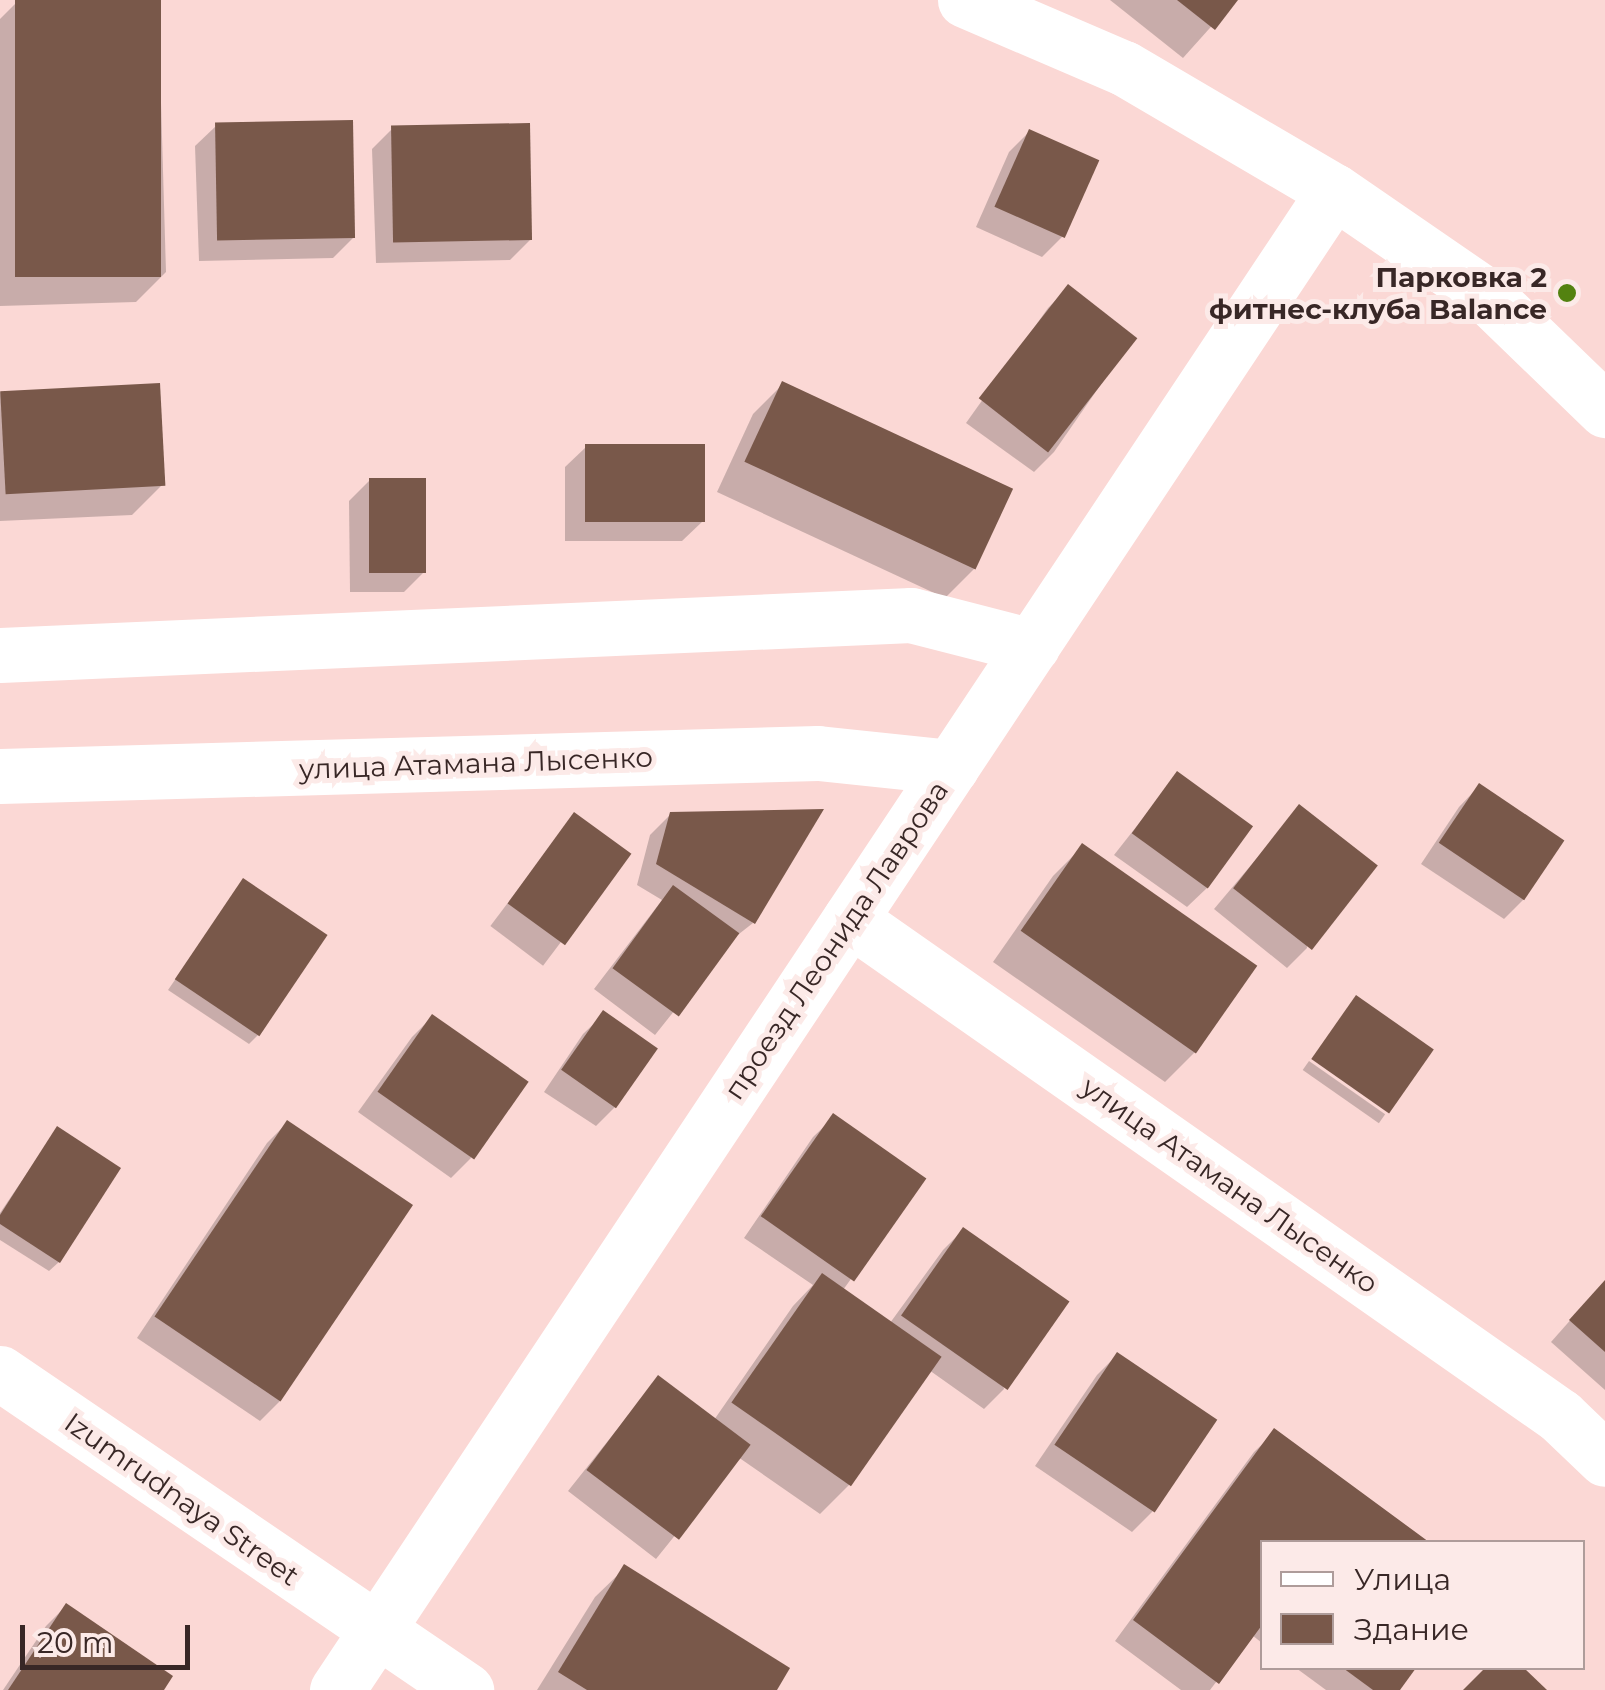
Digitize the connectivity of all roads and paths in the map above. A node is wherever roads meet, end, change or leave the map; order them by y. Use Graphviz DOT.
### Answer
graph roads {
  1 [pos="965,0"];
  2 [pos="1334,191"];
  3 [pos="1605,410"];
  4 [pos="1032,646"];
  5 [pos="0,655"];
  6 [pos="951,767"];
  7 [pos="0,776"];
  8 [pos="850,919"];
  9 [pos="0,1373"];
  10 [pos="1605,1459"];
  11 [pos="376,1633"];
  12 [pos="337,1690"];
  13 [pos="466,1690"];
  1 -- 2 [label="street"];
  2 -- 3 [label="street"];
  2 -- 4 [label="street, проезд Леонида Лаврова"];
  4 -- 5 [label="street"];
  4 -- 6 [label="street, проезд Леонида Лаврова"];
  6 -- 7 [label="street, улица Атамана Лысенко"];
  6 -- 8 [label="street, проезд Леонида Лаврова"];
  8 -- 10 [label="street, улица Атамана Лысенко"];
  8 -- 11 [label="street, проезд Леонида Лаврова"];
  9 -- 11 [label="street, Izumrudnaya Street"];
  11 -- 12 [label="street, проезд Леонида Лаврова"];
  11 -- 13 [label="street, Izumrudnaya Street"];
}
